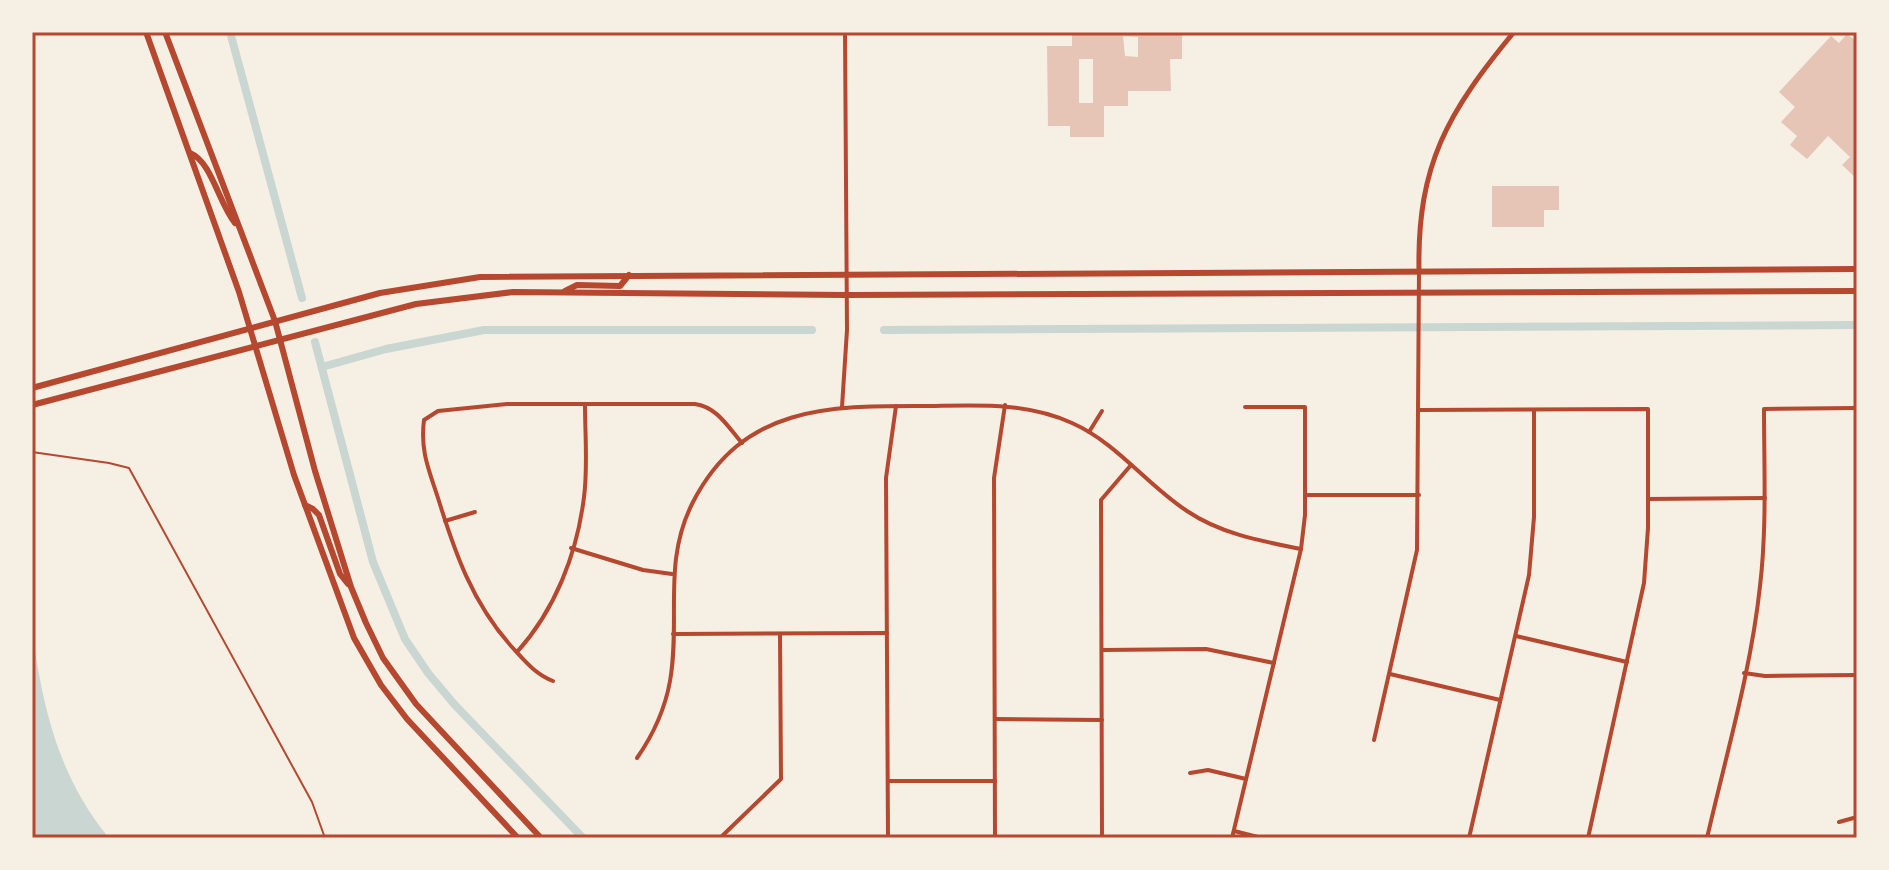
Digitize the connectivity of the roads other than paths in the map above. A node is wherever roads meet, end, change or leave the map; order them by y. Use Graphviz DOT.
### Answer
graph roads {
  1 [pos="146,32"];
  2 [pos="165,32"];
  3 [pos="845,32"];
  4 [pos="1514,32"];
  5 [pos="190,153"];
  6 [pos="239,229"];
  7 [pos="1857,269"];
  8 [pos="1419,271"];
  9 [pos="847,274"];
  10 [pos="629,275"];
  11 [pos="1857,291"];
  12 [pos="562,292"];
  13 [pos="1419,292"];
  14 [pos="847,295"];
  15 [pos="275,321"];
  16 [pos="251,328"];
  17 [pos="280,339"];
  18 [pos="256,345"];
  19 [pos="32,388"];
  20 [pos="32,405"];
  21 [pos="585,405"];
  22 [pos="1005,405"];
  23 [pos="896,406"];
  24 [pos="842,407"];
  25 [pos="1245,407"];
  26 [pos="1857,408"];
  27 [pos="1419,410"];
  28 [pos="1534,410"];
  29 [pos="1102,411"];
  30 [pos="1089,432"];
  31 [pos="742,443"];
  32 [pos="1131,465"];
  33 [pos="1305,495"];
  34 [pos="1420,495"];
  35 [pos="1765,498"];
  36 [pos="1648,499"];
  37 [pos="305,505"];
  38 [pos="475,512"];
  39 [pos="445,521"];
  40 [pos="571,548"];
  41 [pos="1301,549"];
  42 [pos="672,574"];
  43 [pos="351,587"];
  44 [pos="887,633"];
  45 [pos="672,634"];
  46 [pos="780,634"];
  47 [pos="1516,636"];
  48 [pos="1101,650"];
  49 [pos="517,652"];
  50 [pos="1628,662"];
  51 [pos="1274,663"];
  52 [pos="1744,673"];
  53 [pos="1390,674"];
  54 [pos="1857,675"];
  55 [pos="553,681"];
  56 [pos="1501,700"];
  57 [pos="995,719"];
  58 [pos="1102,720"];
  59 [pos="1374,740"];
  60 [pos="637,758"];
  61 [pos="1190,773"];
  62 [pos="1246,779"];
  63 [pos="888,781"];
  64 [pos="995,781"];
  65 [pos="1857,817"];
  66 [pos="1839,822"];
  67 [pos="1234,831"];
  68 [pos="518,838"];
  69 [pos="541,838"];
  70 [pos="720,838"];
  71 [pos="888,838"];
  72 [pos="995,838"];
  73 [pos="1102,838"];
  74 [pos="1232,838"];
  75 [pos="1262,838"];
  76 [pos="1469,838"];
  77 [pos="1588,838"];
  78 [pos="1707,838"];
  1 -- 5 [label="main road"];
  2 -- 6 [label="main road"];
  3 -- 9 [label="street"];
  4 -- 8 [label="street"];
  5 -- 6 [label="main road"];
  5 -- 16 [label="main road"];
  6 -- 15 [label="main road"];
  7 -- 8 [label="main road"];
  8 -- 9 [label="main road"];
  8 -- 13 [label="street"];
  9 -- 10 [label="main road"];
  9 -- 14 [label="street"];
  10 -- 12 [label="main road"];
  10 -- 15 [label="main road"];
  11 -- 13 [label="main road"];
  12 -- 14 [label="main road"];
  12 -- 17 [label="main road"];
  13 -- 14 [label="main road"];
  13 -- 27 [label="street"];
  14 -- 24 [label="street"];
  15 -- 16 [label="main road"];
  15 -- 17 [label="main road"];
  16 -- 18 [label="main road"];
  16 -- 19 [label="main road"];
  17 -- 18 [label="main road"];
  17 -- 43 [label="main road"];
  18 -- 20 [label="main road"];
  18 -- 37 [label="main road"];
  21 -- 31 [label="street"];
  21 -- 39 [label="street"];
  21 -- 40 [label="street"];
  22 -- 23 [label="street"];
  22 -- 30 [label="street"];
  22 -- 57 [label="street"];
  23 -- 24 [label="street"];
  23 -- 44 [label="street"];
  24 -- 31 [label="street"];
  25 -- 33 [label="street"];
  26 -- 35 [label="street"];
  27 -- 28 [label="street"];
  27 -- 34 [label="street"];
  28 -- 36 [label="street"];
  28 -- 47 [label="street"];
  29 -- 30 [label="street"];
  30 -- 32 [label="street"];
  31 -- 42 [label="street"];
  32 -- 41 [label="street"];
  32 -- 48 [label="street"];
  33 -- 34 [label="street"];
  33 -- 41 [label="street"];
  34 -- 53 [label="street"];
  35 -- 36 [label="street"];
  35 -- 52 [label="street"];
  36 -- 50 [label="street"];
  37 -- 43 [label="main road"];
  37 -- 68 [label="main road"];
  38 -- 39 [label="street"];
  39 -- 49 [label="street"];
  40 -- 42 [label="street"];
  40 -- 49 [label="street"];
  41 -- 51 [label="street"];
  42 -- 45 [label="street"];
  43 -- 69 [label="main road"];
  44 -- 46 [label="street"];
  44 -- 63 [label="street"];
  45 -- 46 [label="street"];
  45 -- 60 [label="street"];
  46 -- 70 [label="street"];
  47 -- 50 [label="street"];
  47 -- 56 [label="street"];
  48 -- 51 [label="street"];
  48 -- 58 [label="street"];
  49 -- 55 [label="street"];
  50 -- 77 [label="street"];
  51 -- 62 [label="street"];
  52 -- 54 [label="street"];
  52 -- 78 [label="street"];
  53 -- 56 [label="street"];
  53 -- 59 [label="street"];
  56 -- 76 [label="street"];
  57 -- 58 [label="street"];
  57 -- 64 [label="street"];
  58 -- 73 [label="street"];
  61 -- 62 [label="street"];
  62 -- 67 [label="street"];
  63 -- 64 [label="street"];
  63 -- 71 [label="street"];
  64 -- 72 [label="street"];
  65 -- 66 [label="street"];
  67 -- 74 [label="street"];
  67 -- 75 [label="street"];
}
